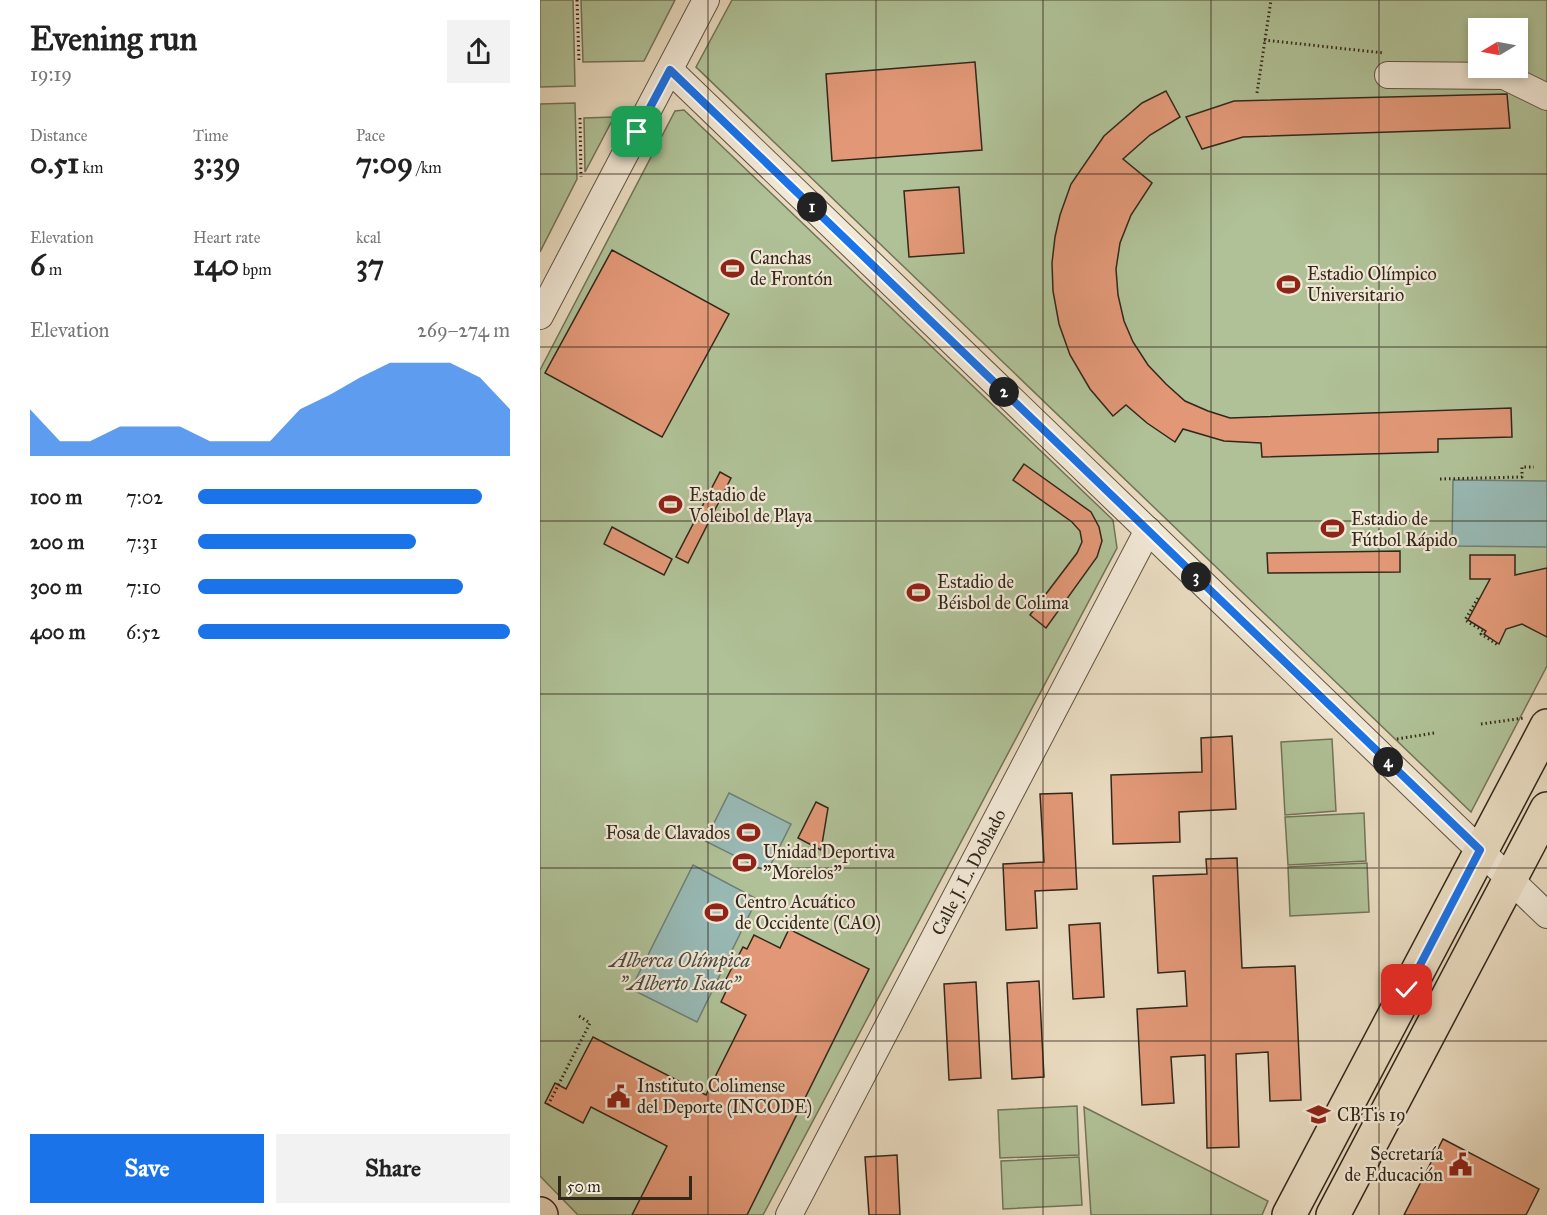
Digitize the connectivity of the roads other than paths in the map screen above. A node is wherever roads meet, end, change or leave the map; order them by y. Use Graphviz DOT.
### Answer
graph roads {
  1 [pos="706,0"];
  2 [pos="670,70"];
  3 [pos="1388,75"];
  4 [pos="1547,98"];
  5 [pos="540,316"];
  6 [pos="1148,530"];
  7 [pos="1538,721"];
  8 [pos="1547,809"];
  9 [pos="1480,850"];
  10 [pos="1510,879"];
  11 [pos="1547,915"];
  12 [pos="1334,1130"];
  13 [pos="1367,1150"];
  14 [pos="789,1215"];
  15 [pos="1289,1215"];
  16 [pos="1333,1215"];
  1 -- 2 [label="street"];
  2 -- 5 [label="street"];
  2 -- 6 [label="street"];
  3 -- 4 [label="street"];
  6 -- 9 [label="street"];
  6 -- 14 [label="street, Calle J. L. Doblado"];
  7 -- 9 [label="main road"];
  8 -- 10 [label="main road"];
  9 -- 10 [label="street"];
  9 -- 12 [label="main road"];
  10 -- 11 [label="street"];
  10 -- 13 [label="main road"];
  12 -- 13 [label="main road"];
  12 -- 15 [label="main road"];
  13 -- 16 [label="main road"];
}
